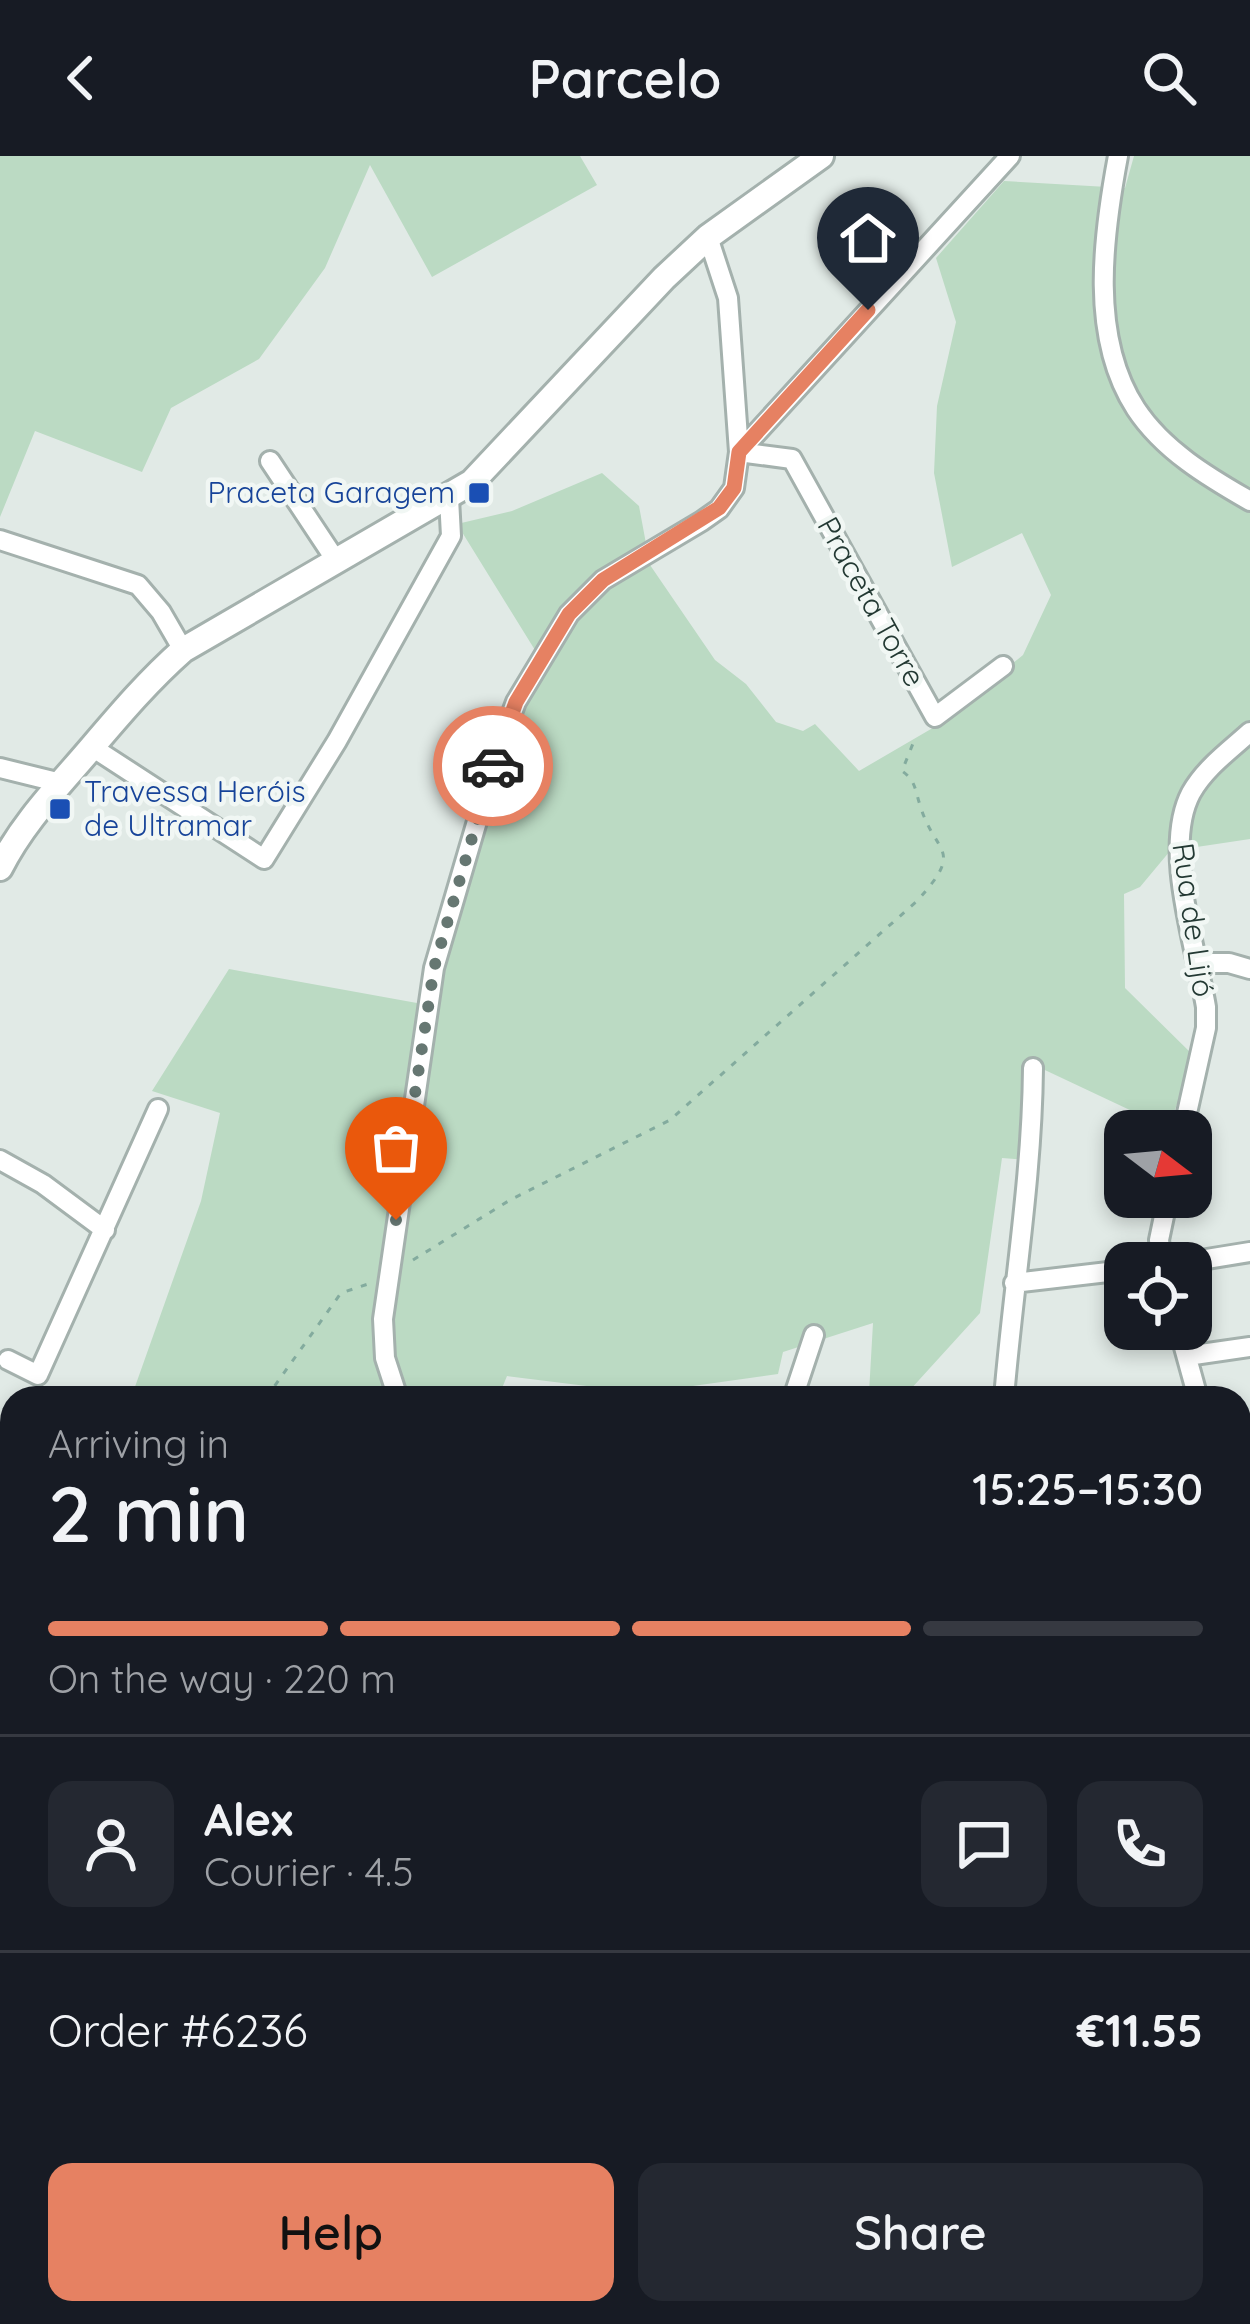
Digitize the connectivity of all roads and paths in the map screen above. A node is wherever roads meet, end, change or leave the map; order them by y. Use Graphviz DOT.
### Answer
graph roads {
  1 [pos="821,156"];
  2 [pos="1010,156"];
  3 [pos="1118,156"];
  4 [pos="708,237"];
  5 [pos="739,452"];
  6 [pos="270,461"];
  7 [pos="449,498"];
  8 [pos="1250,501"];
  9 [pos="0,540"];
  10 [pos="338,562"];
  11 [pos="183,650"];
  12 [pos="1003,667"];
  13 [pos="1250,732"];
  14 [pos="914,741"];
  15 [pos="92,747"];
  16 [pos="0,768"];
  17 [pos="61,783"];
  18 [pos="0,868"];
  19 [pos="1199,963"];
  20 [pos="1250,969"];
  21 [pos="1033,1068"];
  22 [pos="158,1109"];
  23 [pos="1188,1110"];
  24 [pos="0,1160"];
  25 [pos="105,1230"];
  26 [pos="1250,1252"];
  27 [pos="1212,1258"];
  28 [pos="1104,1272"];
  29 [pos="389,1274"];
  30 [pos="1014,1283"];
  31 [pos="814,1335"];
  32 [pos="1250,1347"];
  33 [pos="1184,1350"];
  34 [pos="1186,1356"];
  35 [pos="8,1360"];
  36 [pos="275,1386"];
  37 [pos="394,1386"];
  38 [pos="797,1386"];
  39 [pos="1005,1386"];
  40 [pos="1195,1386"];
  1 -- 4 [label="street"];
  2 -- 5 [label="street"];
  3 -- 8 [label="street"];
  4 -- 5 [label="street"];
  4 -- 7 [label="street"];
  5 -- 12 [label="street, Praceta Torre"];
  5 -- 29 [label="street"];
  6 -- 10 [label="street"];
  7 -- 10 [label="street"];
  7 -- 15 [label="street"];
  9 -- 11 [label="street"];
  10 -- 11 [label="street"];
  11 -- 15 [label="street"];
  13 -- 19 [label="street, Rua de Lijó"];
  14 -- 29 [label="path"];
  15 -- 17 [label="street"];
  16 -- 17 [label="street"];
  17 -- 18 [label="street"];
  19 -- 20 [label="street"];
  19 -- 23 [label="street, Rua de Lijó"];
  21 -- 30 [label="street"];
  22 -- 25 [label="street"];
  24 -- 25 [label="street"];
  25 -- 35 [label="street"];
  26 -- 27 [label="street"];
  28 -- 30 [label="street"];
  29 -- 36 [label="path"];
  29 -- 37 [label="street"];
  30 -- 39 [label="street"];
  31 -- 38 [label="street"];
  32 -- 34 [label="street"];
  33 -- 34 [label="street"];
  34 -- 40 [label="street"];
}
